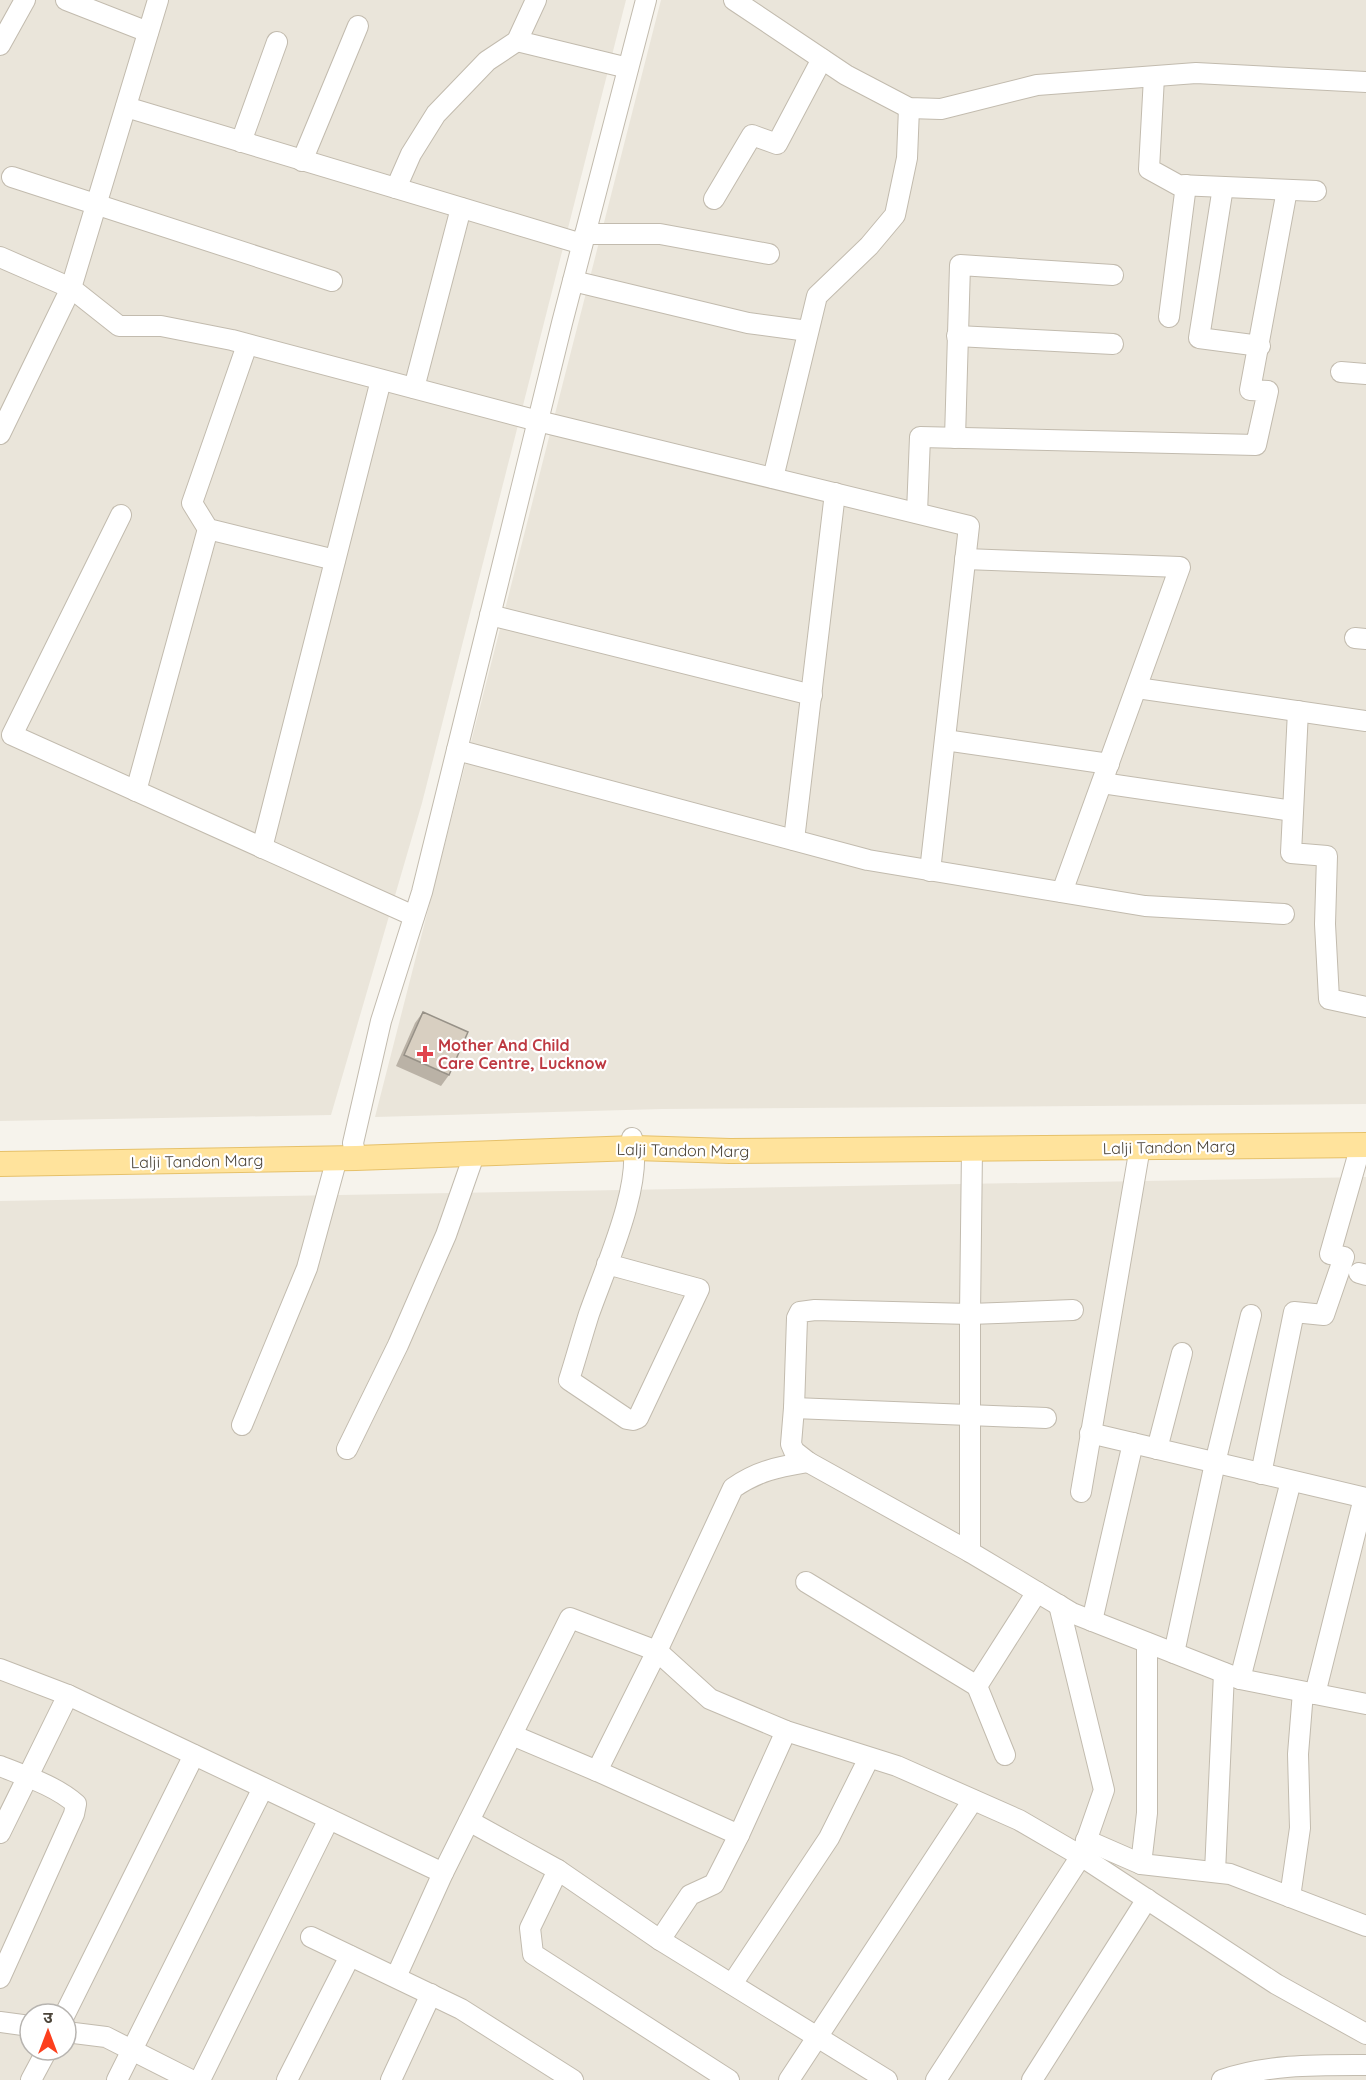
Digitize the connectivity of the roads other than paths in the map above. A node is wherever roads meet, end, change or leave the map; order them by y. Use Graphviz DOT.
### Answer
graph roads {
  1 [pos="26,0"];
  2 [pos="66,0"];
  3 [pos="158,0"];
  4 [pos="536,0"];
  5 [pos="646,0"];
  6 [pos="734,0"];
  7 [pos="358,26"];
  8 [pos="148,33"];
  9 [pos="517,41"];
  10 [pos="277,42"];
  11 [pos="0,45"];
  12 [pos="822,59"];
  13 [pos="628,68"];
  14 [pos="1154,77"];
  15 [pos="1366,82"];
  16 [pos="126,107"];
  17 [pos="909,108"];
  18 [pos="241,142"];
  19 [pos="302,160"];
  20 [pos="12,177"];
  21 [pos="1185,185"];
  22 [pos="1223,187"];
  23 [pos="396,188"];
  24 [pos="1287,190"];
  25 [pos="1316,191"];
  26 [pos="714,199"];
  27 [pos="97,204"];
  28 [pos="461,208"];
  29 [pos="584,239"];
  30 [pos="769,254"];
  31 [pos="0,257"];
  32 [pos="1113,275"];
  33 [pos="332,281"];
  34 [pos="573,281"];
  35 [pos="71,288"];
  36 [pos="1169,318"];
  37 [pos="808,331"];
  38 [pos="957,336"];
  39 [pos="1113,344"];
  40 [pos="247,345"];
  41 [pos="1260,346"];
  42 [pos="1341,372"];
  43 [pos="1366,374"];
  44 [pos="381,380"];
  45 [pos="414,388"];
  46 [pos="538,421"];
  47 [pos="0,434"];
  48 [pos="955,438"];
  49 [pos="773,478"];
  50 [pos="836,493"];
  51 [pos="917,513"];
  52 [pos="121,515"];
  53 [pos="208,530"];
  54 [pos="965,559"];
  55 [pos="335,560"];
  56 [pos="490,615"];
  57 [pos="1137,688"];
  58 [pos="812,695"];
  59 [pos="1298,711"];
  60 [pos="1366,722"];
  61 [pos="945,740"];
  62 [pos="457,750"];
  63 [pos="1109,764"];
  64 [pos="1102,783"];
  65 [pos="136,791"];
  66 [pos="1293,811"];
  67 [pos="794,840"];
  68 [pos="262,848"];
  69 [pos="930,870"];
  70 [pos="1062,892"];
  71 [pos="1284,914"];
  72 [pos="414,916"];
  73 [pos="1366,1007"];
  74 [pos="1102,1141"];
  75 [pos="1364,1141"];
  76 [pos="633,1143"];
  77 [pos="1140,1147"];
  78 [pos="0,1149"];
  79 [pos="972,1149"];
  80 [pos="348,1153"];
  81 [pos="474,1155"];
  82 [pos="0,1164"];
  83 [pos="608,1264"];
  84 [pos="1073,1311"];
  85 [pos="970,1314"];
  86 [pos="1251,1315"];
  87 [pos="1182,1353"];
  88 [pos="794,1408"];
  89 [pos="970,1416"];
  90 [pos="1046,1418"];
  91 [pos="242,1425"];
  92 [pos="1090,1433"];
  93 [pos="1133,1443"];
  94 [pos="347,1449"];
  95 [pos="1156,1449"];
  96 [pos="808,1462"];
  97 [pos="1215,1463"];
  98 [pos="1261,1474"];
  99 [pos="1291,1481"];
  100 [pos="1081,1492"];
  101 [pos="1365,1498"];
  102 [pos="970,1552"];
  103 [pos="806,1582"];
  104 [pos="1037,1592"];
  105 [pos="1059,1605"];
  106 [pos="1092,1622"];
  107 [pos="1147,1643"];
  108 [pos="657,1651"];
  109 [pos="1174,1653"];
  110 [pos="0,1669"];
  111 [pos="1232,1676"];
  112 [pos="977,1686"];
  113 [pos="1309,1693"];
  114 [pos="68,1695"];
  115 [pos="1366,1704"];
  116 [pos="786,1731"];
  117 [pos="512,1735"];
  118 [pos="194,1755"];
  119 [pos="1005,1755"];
  120 [pos="869,1758"];
  121 [pos="0,1766"];
  122 [pos="597,1771"];
  123 [pos="28,1777"];
  124 [pos="263,1788"];
  125 [pos="973,1800"];
  126 [pos="329,1819"];
  127 [pos="469,1821"];
  128 [pos="0,1833"];
  129 [pos="739,1835"];
  130 [pos="1084,1848"];
  131 [pos="1141,1864"];
  132 [pos="558,1870"];
  133 [pos="1215,1872"];
  134 [pos="443,1874"];
  135 [pos="1290,1897"];
  136 [pos="1147,1899"];
  137 [pos="1366,1926"];
  138 [pos="311,1936"];
  139 [pos="660,1940"];
  140 [pos="350,1956"];
  141 [pos="396,1977"];
  142 [pos="0,1978"];
  143 [pos="732,1984"];
  144 [pos="431,1994"];
  145 [pos="71,2002"];
  146 [pos="0,2022"];
  147 [pos="18,2024"];
  148 [pos="78,2034"];
  149 [pos="1366,2034"];
  150 [pos="818,2037"];
  151 [pos="132,2050"];
  152 [pos="40,2062"];
  153 [pos="1366,2065"];
  154 [pos="393,2079"];
  155 [pos="31,2080"];
  156 [pos="117,2080"];
  157 [pos="192,2080"];
  158 [pos="200,2080"];
  159 [pos="287,2080"];
  160 [pos="573,2080"];
  161 [pos="729,2080"];
  162 [pos="789,2080"];
  163 [pos="887,2080"];
  164 [pos="936,2080"];
  165 [pos="1032,2080"];
  166 [pos="1222,2080"];
  1 -- 11 [label="street"];
  2 -- 8 [label="street"];
  3 -- 8 [label="street"];
  4 -- 9 [label="street"];
  5 -- 13 [label="street"];
  6 -- 12 [label="street"];
  7 -- 19 [label="street"];
  8 -- 16 [label="street"];
  9 -- 13 [label="street"];
  9 -- 23 [label="street"];
  10 -- 18 [label="street"];
  12 -- 17 [label="street"];
  12 -- 26 [label="street"];
  13 -- 29 [label="street"];
  14 -- 15 [label="street"];
  14 -- 17 [label="street"];
  14 -- 21 [label="street"];
  16 -- 18 [label="street"];
  16 -- 27 [label="street"];
  17 -- 37 [label="street"];
  18 -- 19 [label="street"];
  19 -- 23 [label="street"];
  20 -- 27 [label="street"];
  21 -- 22 [label="street"];
  21 -- 36 [label="street"];
  22 -- 24 [label="street"];
  22 -- 41 [label="street"];
  23 -- 28 [label="street"];
  24 -- 25 [label="street"];
  24 -- 41 [label="street"];
  27 -- 33 [label="street"];
  27 -- 35 [label="street"];
  28 -- 29 [label="street"];
  28 -- 45 [label="street"];
  29 -- 30 [label="street"];
  29 -- 34 [label="street"];
  31 -- 35 [label="street"];
  32 -- 38 [label="street"];
  34 -- 37 [label="street"];
  34 -- 46 [label="street"];
  35 -- 40 [label="street"];
  35 -- 47 [label="street"];
  37 -- 49 [label="street"];
  38 -- 39 [label="street"];
  38 -- 48 [label="street"];
  40 -- 44 [label="street"];
  40 -- 53 [label="street"];
  41 -- 48 [label="street"];
  42 -- 43 [label="street"];
  44 -- 45 [label="street"];
  44 -- 55 [label="street"];
  45 -- 46 [label="street"];
  46 -- 49 [label="street"];
  46 -- 56 [label="street"];
  48 -- 51 [label="street"];
  49 -- 50 [label="street"];
  50 -- 51 [label="street"];
  50 -- 58 [label="street"];
  51 -- 54 [label="street"];
  52 -- 65 [label="street"];
  53 -- 55 [label="street"];
  53 -- 65 [label="street"];
  54 -- 57 [label="street"];
  54 -- 61 [label="street"];
  55 -- 68 [label="street"];
  56 -- 58 [label="street"];
  56 -- 62 [label="street"];
  57 -- 59 [label="street"];
  57 -- 63 [label="street"];
  58 -- 67 [label="street"];
  59 -- 60 [label="street"];
  59 -- 66 [label="street"];
  61 -- 63 [label="street"];
  61 -- 69 [label="street"];
  62 -- 67 [label="street"];
  62 -- 72 [label="street"];
  63 -- 64 [label="street"];
  64 -- 66 [label="street"];
  64 -- 70 [label="street"];
  65 -- 68 [label="street"];
  66 -- 73 [label="street"];
  67 -- 69 [label="street"];
  68 -- 72 [label="street"];
  69 -- 70 [label="street"];
  70 -- 71 [label="street"];
  72 -- 80 [label="street"];
  74 -- 75 [label="main road, Lalji Tandon Marg"];
  74 -- 76 [label="main road, Lalji Tandon Marg"];
  74 -- 77 [label="main road, Lalji Tandon Marg"];
  74 -- 79 [label="main road, Lalji Tandon Marg"];
  75 -- 77 [label="main road, Lalji Tandon Marg"];
  75 -- 98 [label="street"];
  76 -- 79 [label="main road, Lalji Tandon Marg"];
  76 -- 80 [label="main road, Lalji Tandon Marg"];
  76 -- 81 [label="main road, Lalji Tandon Marg"];
  76 -- 83 [label="street"];
  77 -- 92 [label="street"];
  78 -- 80 [label="main road, Lalji Tandon Marg"];
  79 -- 85 [label="street"];
  80 -- 81 [label="main road, Lalji Tandon Marg"];
  80 -- 82 [label="main road, Lalji Tandon Marg"];
  80 -- 91 [label="street"];
  81 -- 94 [label="street"];
  83 -- 83 [label="street"];
  84 -- 85 [label="street"];
  85 -- 88 [label="street"];
  85 -- 89 [label="street"];
  86 -- 97 [label="street"];
  87 -- 95 [label="street"];
  88 -- 89 [label="street"];
  88 -- 96 [label="street"];
  89 -- 90 [label="street"];
  89 -- 102 [label="street"];
  92 -- 93 [label="street"];
  92 -- 100 [label="street"];
  93 -- 95 [label="street"];
  93 -- 106 [label="street"];
  95 -- 97 [label="street"];
  96 -- 102 [label="street"];
  96 -- 108 [label="street"];
  97 -- 98 [label="street"];
  97 -- 109 [label="street"];
  98 -- 99 [label="street"];
  99 -- 101 [label="street"];
  99 -- 111 [label="street"];
  101 -- 113 [label="street"];
  102 -- 104 [label="street"];
  103 -- 112 [label="street"];
  104 -- 105 [label="street"];
  104 -- 112 [label="street"];
  105 -- 106 [label="street"];
  105 -- 130 [label="street"];
  106 -- 107 [label="street"];
  107 -- 109 [label="street"];
  107 -- 131 [label="street"];
  108 -- 116 [label="street"];
  108 -- 117 [label="street"];
  108 -- 122 [label="street"];
  109 -- 111 [label="street"];
  110 -- 114 [label="street"];
  111 -- 113 [label="street"];
  111 -- 133 [label="street"];
  112 -- 119 [label="street"];
  113 -- 115 [label="street"];
  113 -- 135 [label="street"];
  114 -- 118 [label="street"];
  114 -- 123 [label="street"];
  116 -- 120 [label="street"];
  116 -- 129 [label="street"];
  117 -- 122 [label="street"];
  117 -- 127 [label="street"];
  118 -- 124 [label="street"];
  118 -- 145 [label="street"];
  120 -- 125 [label="street"];
  120 -- 143 [label="street"];
  121 -- 123 [label="street"];
  122 -- 129 [label="street"];
  123 -- 128 [label="street"];
  123 -- 142 [label="street"];
  124 -- 126 [label="street"];
  124 -- 151 [label="street"];
  125 -- 130 [label="street"];
  125 -- 150 [label="street"];
  126 -- 134 [label="street"];
  126 -- 158 [label="street"];
  127 -- 132 [label="street"];
  127 -- 134 [label="street"];
  129 -- 139 [label="street"];
  130 -- 131 [label="street"];
  130 -- 136 [label="street"];
  130 -- 164 [label="street"];
  131 -- 133 [label="street"];
  132 -- 139 [label="street"];
  132 -- 161 [label="street"];
  133 -- 135 [label="street"];
  134 -- 141 [label="street"];
  135 -- 137 [label="street"];
  136 -- 149 [label="street"];
  136 -- 165 [label="street"];
  138 -- 140 [label="street"];
  139 -- 143 [label="street"];
  140 -- 141 [label="street"];
  140 -- 159 [label="street"];
  141 -- 144 [label="street"];
  143 -- 150 [label="street"];
  144 -- 154 [label="street"];
  144 -- 160 [label="street"];
  146 -- 147 [label="street"];
  148 -- 151 [label="street"];
  150 -- 162 [label="street"];
  150 -- 163 [label="street"];
  151 -- 156 [label="street"];
  151 -- 157 [label="street"];
  152 -- 155 [label="street"];
  153 -- 166 [label="street"];
}
